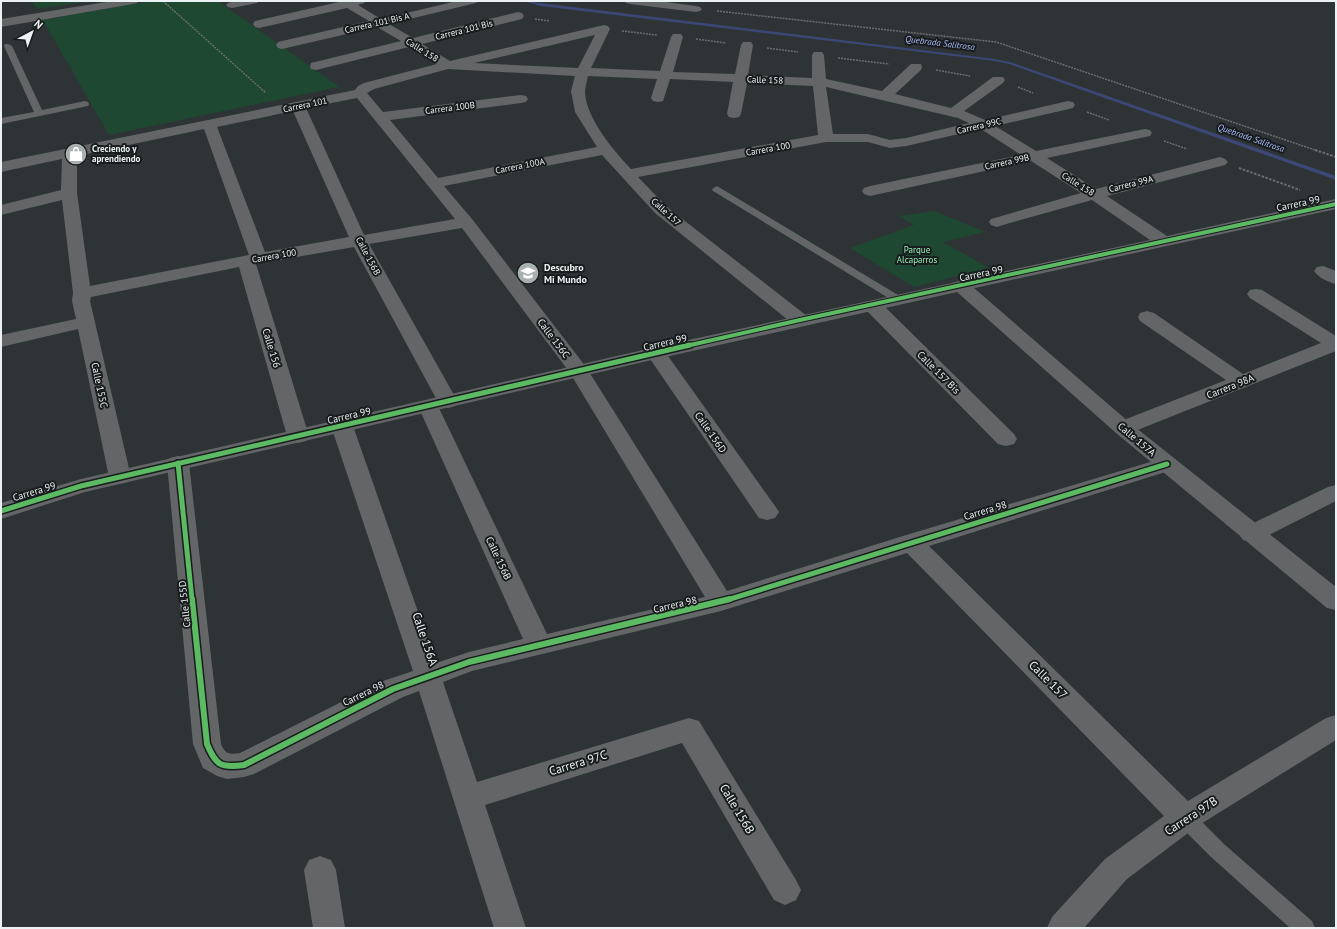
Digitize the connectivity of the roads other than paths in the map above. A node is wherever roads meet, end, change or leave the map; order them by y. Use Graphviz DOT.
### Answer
graph roads {
  1 [pos="133,1"];
  2 [pos="252,1"];
  3 [pos="472,1"];
  4 [pos="630,1"];
  5 [pos="351,2"];
  6 [pos="232,5"];
  7 [pos="696,9"];
  8 [pos="518,16"];
  9 [pos="378,22"];
  10 [pos="1,23"];
  11 [pos="259,24"];
  12 [pos="604,29"];
  13 [pos="677,37"];
  14 [pos="411,43"];
  15 [pos="282,45"];
  16 [pos="747,45"];
  17 [pos="8,46"];
  18 [pos="818,55"];
  19 [pos="448,65"];
  20 [pos="316,66"];
  21 [pos="916,67"];
  22 [pos="582,73"];
  23 [pos="665,76"];
  24 [pos="740,79"];
  25 [pos="998,80"];
  26 [pos="819,82"];
  27 [pos="360,93"];
  28 [pos="885,96"];
  29 [pos="658,98"];
  30 [pos="521,99"];
  31 [pos="85,104"];
  32 [pos="1068,105"];
  33 [pos="291,107"];
  34 [pos="953,112"];
  35 [pos="39,113"];
  36 [pos="734,114"];
  37 [pos="380,117"];
  38 [pos="1,121"];
  39 [pos="209,124"];
  40 [pos="983,125"];
  41 [pos="1144,133"];
  42 [pos="826,138"];
  43 [pos="890,144"];
  44 [pos="606,150"];
  45 [pos="70,153"];
  46 [pos="1034,157"];
  47 [pos="1220,162"];
  48 [pos="1,167"];
  49 [pos="627,174"];
  50 [pos="434,183"];
  51 [pos="717,189"];
  52 [pos="870,191"];
  53 [pos="70,193"];
  54 [pos="1094,194"];
  55 [pos="1336,204"];
  56 [pos="1,210"];
  57 [pos="466,222"];
  58 [pos="997,222"];
  59 [pos="360,241"];
  60 [pos="1165,242"];
  61 [pos="252,259"];
  62 [pos="961,286"];
  63 [pos="82,294"];
  64 [pos="1256,294"];
  65 [pos="899,300"];
  66 [pos="873,306"];
  67 [pos="1146,317"];
  68 [pos="800,320"];
  69 [pos="86,322"];
  70 [pos="1,341"];
  71 [pos="1336,344"];
  72 [pos="656,352"];
  73 [pos="579,371"];
  74 [pos="1242,382"];
  75 [pos="438,404"];
  76 [pos="342,426"];
  77 [pos="1124,428"];
  78 [pos="298,436"];
  79 [pos="1006,439"];
  80 [pos="178,463"];
  81 [pos="1167,464"];
  82 [pos="120,477"];
  83 [pos="1336,492"];
  84 [pos="1,511"];
  85 [pos="766,512"];
  86 [pos="1252,534"];
  87 [pos="911,542"];
  88 [pos="1336,601"];
  89 [pos="721,602"];
  90 [pos="539,645"];
  91 [pos="428,677"];
  92 [pos="1336,726"];
  93 [pos="690,728"];
  94 [pos="207,744"];
  95 [pos="467,798"];
  96 [pos="1185,818"];
  97 [pos="320,870"];
  98 [pos="785,890"];
  99 [pos="329,928"];
  100 [pos="510,928"];
  101 [pos="1063,928"];
  102 [pos="1305,928"];
  1 -- 10 [label="street"];
  2 -- 6 [label="street"];
  3 -- 9 [label="street, Carrera 101 Bis A"];
  4 -- 7 [label="street"];
  5 -- 9 [label="street, Calle 158"];
  5 -- 11 [label="street"];
  8 -- 14 [label="street, Carrera 101 Bis"];
  9 -- 14 [label="street, Calle 158"];
  9 -- 15 [label="street, Carrera 101 Bis A"];
  12 -- 19 [label="street, Carrera 101"];
  12 -- 22 [label="street, Calle 157"];
  13 -- 23 [label="street"];
  14 -- 19 [label="street, Calle 158"];
  14 -- 20 [label="street, Carrera 101 Bis"];
  16 -- 24 [label="street"];
  17 -- 35 [label="lane"];
  18 -- 26 [label="street"];
  19 -- 22 [label="street, Calle 158"];
  19 -- 27 [label="street, Carrera 101"];
  21 -- 28 [label="street"];
  22 -- 23 [label="street, Calle 158"];
  22 -- 44 [label="street, Calle 157"];
  23 -- 24 [label="street, Calle 158"];
  23 -- 29 [label="street"];
  24 -- 26 [label="street, Calle 158"];
  24 -- 36 [label="street"];
  25 -- 34 [label="street"];
  26 -- 28 [label="street, Calle 158"];
  26 -- 42 [label="street"];
  27 -- 33 [label="street, Carrera 101"];
  27 -- 37 [label="street, Calle 156C"];
  28 -- 34 [label="street, Calle 158"];
  30 -- 37 [label="street, Carrera 100B"];
  31 -- 35 [label="lane"];
  32 -- 40 [label="street, Carrera 99C"];
  33 -- 39 [label="street, Carrera 101"];
  33 -- 59 [label="street, Calle 156B"];
  34 -- 40 [label="street, Calle 158"];
  35 -- 38 [label="lane"];
  37 -- 50 [label="street, Calle 156C"];
  39 -- 45 [label="street, Carrera 101"];
  39 -- 61 [label="street, Calle 156"];
  40 -- 43 [label="street, Carrera 99C"];
  40 -- 46 [label="street, Calle 158"];
  41 -- 46 [label="street, Carrera 99B"];
  42 -- 43 [label="street, Carrera 100"];
  42 -- 49 [label="street, Carrera 100"];
  44 -- 49 [label="street, Calle 157"];
  44 -- 50 [label="street, Carrera 100A"];
  45 -- 48 [label="street, Carrera 101"];
  45 -- 53 [label="street, Calle 155C"];
  46 -- 52 [label="street, Carrera 99B"];
  46 -- 54 [label="street, Calle 158"];
  47 -- 54 [label="street, Carrera 99A"];
  49 -- 68 [label="street, Calle 157"];
  50 -- 57 [label="street, Calle 156C"];
  51 -- 65 [label="lane"];
  53 -- 56 [label="street"];
  53 -- 63 [label="street, Calle 155C"];
  54 -- 58 [label="street, Carrera 99A"];
  54 -- 60 [label="street, Calle 158"];
  55 -- 60 [label="street, Carrera 99"];
  57 -- 59 [label="street, Carrera 100"];
  57 -- 73 [label="street, Calle 156C"];
  59 -- 61 [label="street, Carrera 100"];
  59 -- 75 [label="street, Calle 156B"];
  60 -- 62 [label="street, Carrera 99"];
  61 -- 63 [label="street, Carrera 100"];
  61 -- 78 [label="street, Calle 156"];
  62 -- 65 [label="street, Carrera 99"];
  62 -- 77 [label="street, Calle 157A"];
  63 -- 69 [label="street, Calle 155C"];
  64 -- 71 [label="street"];
  65 -- 66 [label="street, Carrera 99"];
  66 -- 68 [label="street, Carrera 99"];
  66 -- 79 [label="street, Calle 157 Bis"];
  67 -- 74 [label="street"];
  68 -- 72 [label="street, Carrera 99"];
  69 -- 70 [label="street"];
  69 -- 82 [label="street, Calle 155C"];
  71 -- 74 [label="street, Carrera 98A"];
  72 -- 73 [label="street, Carrera 99"];
  72 -- 85 [label="street, Calle 156D"];
  73 -- 75 [label="street, Carrera 99"];
  73 -- 89 [label="street, Calle 156C"];
  74 -- 77 [label="street, Carrera 98A"];
  75 -- 76 [label="street, Carrera 99"];
  75 -- 90 [label="street, Calle 156B"];
  76 -- 78 [label="street, Carrera 99"];
  76 -- 91 [label="street, Calle 156A"];
  77 -- 81 [label="street, Calle 157A"];
  78 -- 80 [label="street, Carrera 99"];
  80 -- 82 [label="street, Carrera 99"];
  80 -- 94 [label="street, Calle 155D"];
  81 -- 86 [label="street, Calle 157A"];
  81 -- 87 [label="street, Carrera 98"];
  82 -- 84 [label="street, Carrera 99"];
  83 -- 86 [label="street"];
  86 -- 88 [label="street, Calle 157A"];
  87 -- 89 [label="street, Carrera 98"];
  87 -- 96 [label="street, Calle 157"];
  89 -- 90 [label="street, Carrera 98"];
  90 -- 91 [label="street, Carrera 98"];
  91 -- 94 [label="street, Carrera 98"];
  91 -- 95 [label="street, Calle 156A"];
  92 -- 96 [label="street, Carrera 97B"];
  93 -- 95 [label="street, Carrera 97C"];
  93 -- 98 [label="street, Calle 156B"];
  95 -- 100 [label="street, Calle 156A"];
  96 -- 101 [label="street, Carrera 97B"];
  96 -- 102 [label="lane"];
  97 -- 99 [label="street"];
}
